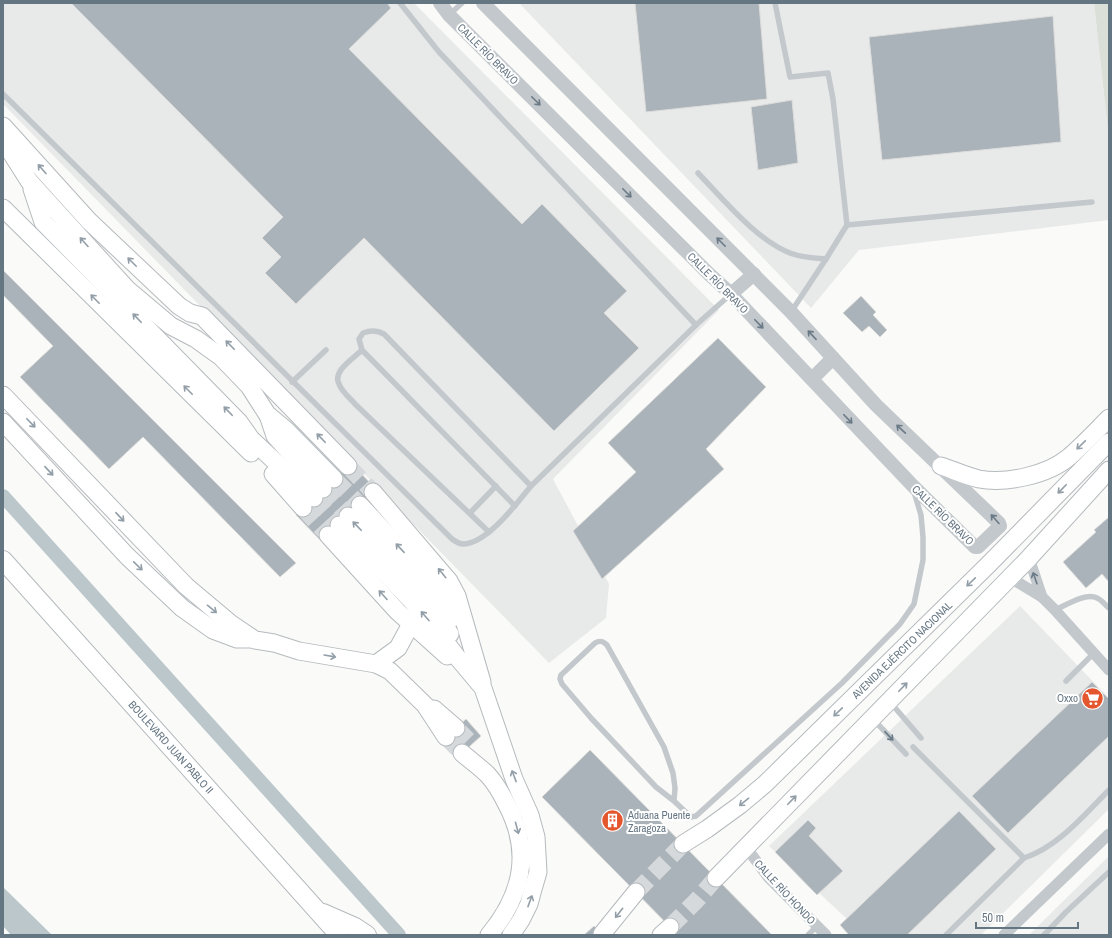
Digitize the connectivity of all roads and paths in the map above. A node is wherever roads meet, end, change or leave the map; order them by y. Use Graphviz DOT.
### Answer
graph roads {
  1 [pos="400,3"];
  2 [pos="440,3"];
  3 [pos="462,3"];
  4 [pos="483,3"];
  5 [pos="775,3"];
  6 [pos="449,15"];
  7 [pos="3,94"];
  8 [pos="3,126"];
  9 [pos="3,140"];
  10 [pos="698,173"];
  11 [pos="29,181"];
  12 [pos="1092,202"];
  13 [pos="4,209"];
  14 [pos="43,222"];
  15 [pos="847,225"];
  16 [pos="826,259"];
  17 [pos="754,274"];
  18 [pos="731,294"];
  19 [pos="791,312"];
  20 [pos="696,325"];
  21 [pos="326,350"];
  22 [pos="362,350"];
  23 [pos="833,358"];
  24 [pos="812,379"];
  25 [pos="292,382"];
  26 [pos="3,395"];
  27 [pos="267,414"];
  28 [pos="1109,418"];
  29 [pos="3,422"];
  30 [pos="247,433"];
  31 [pos="275,436"];
  32 [pos="1109,442"];
  33 [pos="1109,445"];
  34 [pos="348,466"];
  35 [pos="941,466"];
  36 [pos="1108,473"];
  37 [pos="496,486"];
  38 [pos="531,486"];
  39 [pos="913,486"];
  40 [pos="373,492"];
  41 [pos="319,494"];
  42 [pos="515,506"];
  43 [pos="470,513"];
  44 [pos="344,520"];
  45 [pos="490,532"];
  46 [pos="1029,558"];
  47 [pos="3,560"];
  48 [pos="1009,577"];
  49 [pos="1042,597"];
  50 [pos="1109,608"];
  51 [pos="1055,610"];
  52 [pos="411,624"];
  53 [pos="254,640"];
  54 [pos="1094,653"];
  55 [pos="376,664"];
  56 [pos="1109,670"];
  57 [pos="1066,681"];
  58 [pos="483,688"];
  59 [pos="889,702"];
  60 [pos="872,718"];
  61 [pos="451,733"];
  62 [pos="921,738"];
  63 [pos="913,747"];
  64 [pos="467,749"];
  65 [pos="906,754"];
  66 [pos="1109,790"];
  67 [pos="674,801"];
  68 [pos="1109,834"];
  69 [pos="683,844"];
  70 [pos="746,847"];
  71 [pos="1024,858"];
  72 [pos="1109,872"];
  73 [pos="716,878"];
  74 [pos="636,892"];
  75 [pos="317,910"];
  76 [pos="817,926"];
  77 [pos="602,934"];
  78 [pos="339,935"];
  79 [pos="367,935"];
  80 [pos="489,935"];
  81 [pos="511,935"];
  82 [pos="808,935"];
  83 [pos="826,935"];
  84 [pos="946,935"];
  85 [pos="1004,935"];
  86 [pos="1044,935"];
  1 -- 20 [label="lane"];
  2 -- 6 [label="street, CALLE RÍO BRAVO"];
  3 -- 6 [label="lane"];
  17 -- 4 [label="street, CALLE RÍO BRAVO, one-way"];
  5 -- 15 [label="lane"];
  6 -- 18 [label="street, CALLE RÍO BRAVO, one-way"];
  7 -- 25 [label="lane"];
  34 -- 8 [label="main road, one-way"];
  9 -- 11 [label="main road"];
  10 -- 16 [label="lane"];
  11 -- 14 [label="main road"];
  27 -- 11 [label="main road, one-way"];
  12 -- 15 [label="lane"];
  13 -- 14 [label="main road"];
  41 -- 13 [label="main road, one-way"];
  30 -- 14 [label="main road, one-way"];
  15 -- 16 [label="lane"];
  16 -- 19 [label="lane"];
  17 -- 18 [label="street"];
  17 -- 19 [label="street, CALLE RÍO BRAVO"];
  18 -- 20 [label="lane"];
  18 -- 24 [label="street, CALLE RÍO BRAVO, one-way"];
  23 -- 19 [label="street, CALLE RÍO BRAVO, one-way"];
  20 -- 38 [label="lane"];
  21 -- 25 [label="lane"];
  22 -- 37 [label="lane"];
  22 -- 38 [label="lane"];
  22 -- 43 [label="lane"];
  23 -- 24 [label="street"];
  35 -- 23 [label="street, CALLE RÍO BRAVO, one-way"];
  24 -- 39 [label="street, CALLE RÍO BRAVO, one-way"];
  25 -- 45 [label="lane"];
  26 -- 53 [label="main road, one-way"];
  27 -- 31 [label="main road"];
  27 -- 41 [label="main road"];
  28 -- 35 [label="main road, one-way"];
  29 -- 53 [label="main road, one-way"];
  30 -- 31 [label="main road"];
  30 -- 41 [label="main road"];
  31 -- 41 [label="main road"];
  32 -- 69 [label="main road, AVENIDA EJÉRCITO NACIONAL, one-way"];
  33 -- 48 [label="main road"];
  39 -- 35 [label="street, CALLE RÍO BRAVO, one-way"];
  36 -- 46 [label="main road"];
  37 -- 42 [label="lane"];
  37 -- 43 [label="lane"];
  38 -- 42 [label="lane"];
  39 -- 67 [label="lane"];
  58 -- 40 [label="main road, one-way"];
  42 -- 45 [label="lane"];
  43 -- 45 [label="lane"];
  52 -- 44 [label="main road, one-way"];
  58 -- 44 [label="main road, one-way"];
  58 -- 44 [label="main road, one-way"];
  46 -- 48 [label="main road"];
  49 -- 46 [label="street, one-way"];
  47 -- 75 [label="highway, BOULEVARD JUAN PABLO II"];
  48 -- 49 [label="street"];
  59 -- 48 [label="main road, one-way"];
  49 -- 51 [label="street"];
  50 -- 51 [label="lane"];
  51 -- 54 [label="street"];
  52 -- 55 [label="main road"];
  52 -- 58 [label="main road"];
  53 -- 55 [label="main road, one-way"];
  54 -- 56 [label="street"];
  54 -- 57 [label="lane"];
  55 -- 61 [label="main road"];
  81 -- 58 [label="main road, one-way"];
  59 -- 60 [label="main road"];
  59 -- 62 [label="lane"];
  60 -- 65 [label="lane, one-way"];
  70 -- 60 [label="main road, one-way"];
  63 -- 71 [label="lane"];
  64 -- 80 [label="main road, one-way"];
  66 -- 71 [label="lane"];
  67 -- 67 [label="lane"];
  68 -- 85 [label="street"];
  70 -- 73 [label="main road"];
  70 -- 76 [label="street, CALLE RÍO HONDO"];
  71 -- 84 [label="lane"];
  72 -- 86 [label="lane"];
  74 -- 77 [label="main road, one-way"];
  75 -- 78 [label="highway, BOULEVARD JUAN PABLO II"];
  75 -- 79 [label="highway"];
  76 -- 82 [label="lane"];
  76 -- 83 [label="street, CALLE RÍO HONDO"];
}
